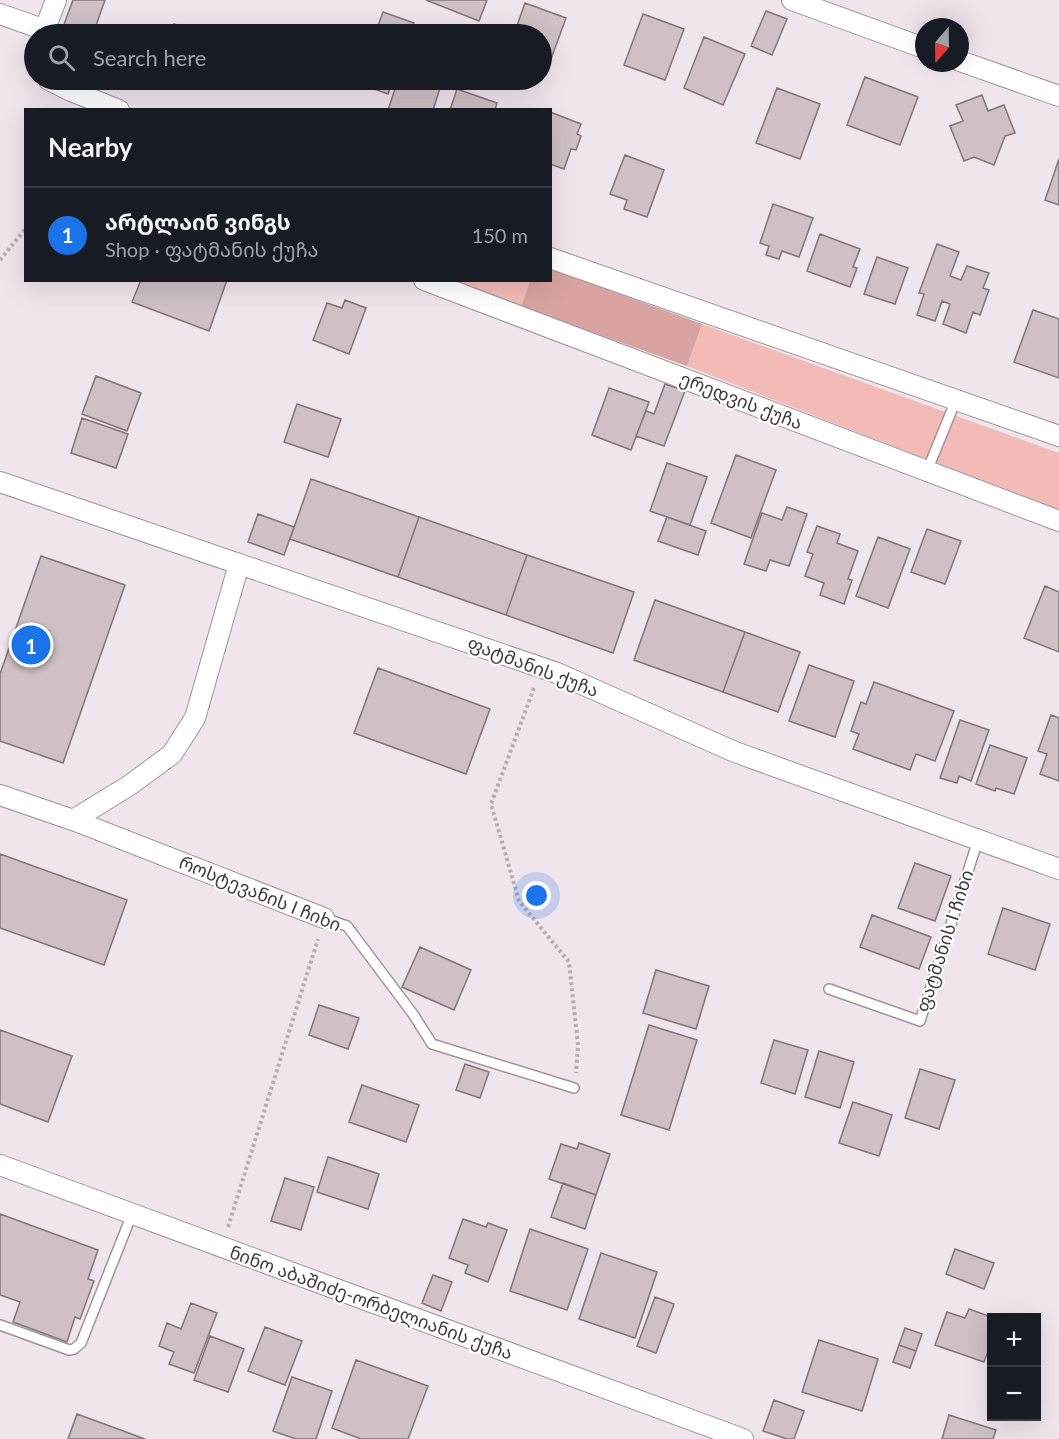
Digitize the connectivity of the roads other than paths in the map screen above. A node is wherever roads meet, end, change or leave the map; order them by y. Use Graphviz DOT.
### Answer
graph roads {
  1 [pos="56,0"];
  2 [pos="792,0"];
  3 [pos="0,14"];
  4 [pos="24,24"];
  5 [pos="47,24"];
  6 [pos="915,45"];
  7 [pos="969,64"];
  8 [pos="69,90"];
  9 [pos="1059,96"];
  10 [pos="114,108"];
  11 [pos="552,259"];
  12 [pos="429,282"];
  13 [pos="956,400"];
  14 [pos="1059,436"];
  15 [pos="927,471"];
  16 [pos="0,482"];
  17 [pos="1059,521"];
  18 [pos="239,564"];
  19 [pos="0,795"];
  20 [pos="73,820"];
  21 [pos="978,840"];
  22 [pos="1059,869"];
  23 [pos="324,918"];
  24 [pos="829,989"];
  25 [pos="574,1089"];
  26 [pos="0,1165"];
  27 [pos="132,1214"];
  28 [pos="0,1325"];
  29 [pos="743,1439"];
  1 -- 5 [label="street"];
  2 -- 6 [label="street"];
  3 -- 4 [label="street"];
  7 -- 9 [label="street"];
  8 -- 10 [label="street"];
  11 -- 13 [label="street"];
  12 -- 15 [label="street, ერედვის ქუჩა"];
  13 -- 14 [label="street"];
  13 -- 15 [label="lane"];
  15 -- 17 [label="street, ერედვის ქუჩა"];
  16 -- 18 [label="street, ფატმანის ქუჩა"];
  18 -- 20 [label="street"];
  18 -- 21 [label="street, ფატმანის ქუჩა"];
  19 -- 20 [label="street, როსტევანის I ჩიხი"];
  20 -- 23 [label="street, როსტევანის I ჩიხი"];
  21 -- 22 [label="street, ფატმანის ქუჩა"];
  21 -- 24 [label="lane, ფატმანის I ჩიხი"];
  23 -- 25 [label="lane, როსტევანის I ჩიხი"];
  26 -- 27 [label="street, ნინო აბაშიძე-ორბელიანის ქუჩა"];
  27 -- 28 [label="lane"];
  27 -- 29 [label="street, ნინო აბაშიძე-ორბელიანის ქუჩა"];
}
